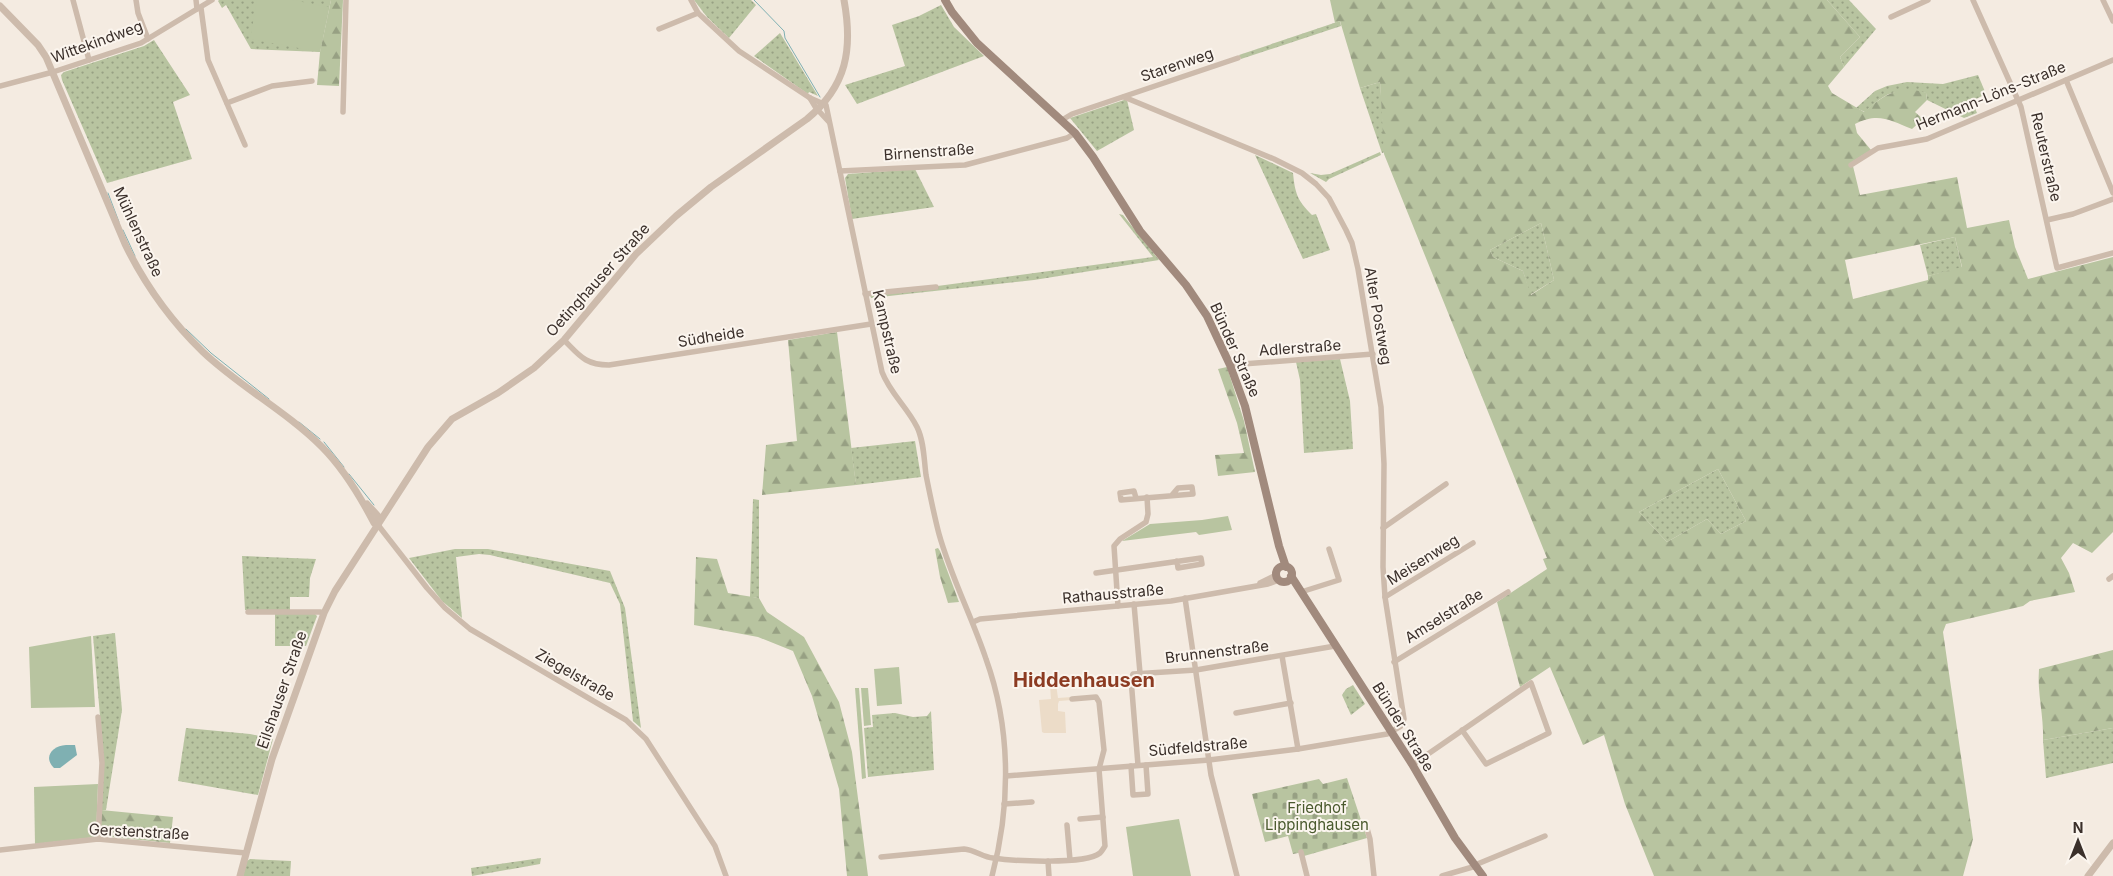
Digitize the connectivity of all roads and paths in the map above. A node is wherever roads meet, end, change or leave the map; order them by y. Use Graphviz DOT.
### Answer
graph roads {
  1 [pos="73,0"];
  2 [pos="136,0"];
  3 [pos="196,0"];
  4 [pos="212,0"];
  5 [pos="346,0"];
  6 [pos="691,0"];
  7 [pos="844,0"];
  8 [pos="945,0"];
  9 [pos="1928,0"];
  10 [pos="1973,0"];
  11 [pos="2103,0"];
  12 [pos="0,6"];
  13 [pos="199,8"];
  14 [pos="698,13"];
  15 [pos="1891,17"];
  16 [pos="2113,21"];
  17 [pos="659,29"];
  18 [pos="148,39"];
  19 [pos="1238,58"];
  20 [pos="89,60"];
  21 [pos="2113,60"];
  22 [pos="53,72"];
  23 [pos="2066,80"];
  24 [pos="312,81"];
  25 [pos="0,86"];
  26 [pos="1124,97"];
  27 [pos="810,98"];
  28 [pos="2018,101"];
  29 [pos="227,104"];
  30 [pos="824,104"];
  31 [pos="818,110"];
  32 [pos="343,112"];
  33 [pos="1061,119"];
  34 [pos="830,122"];
  35 [pos="1075,133"];
  36 [pos="245,145"];
  37 [pos="1852,165"];
  38 [pos="840,171"];
  39 [pos="2105,172"];
  40 [pos="2113,180"];
  41 [pos="2113,193"];
  42 [pos="2113,199"];
  43 [pos="2047,220"];
  44 [pos="2113,253"];
  45 [pos="936,287"];
  46 [pos="866,294"];
  47 [pos="872,324"];
  48 [pos="564,340"];
  49 [pos="1373,354"];
  50 [pos="1230,366"];
  51 [pos="1446,484"];
  52 [pos="1172,495"];
  53 [pos="1147,497"];
  54 [pos="1136,498"];
  55 [pos="378,524"];
  56 [pos="1383,528"];
  57 [pos="1473,544"];
  58 [pos="1329,549"];
  59 [pos="1177,561"];
  60 [pos="1283,567"];
  61 [pos="1116,571"];
  62 [pos="1096,573"];
  63 [pos="1284,578"];
  64 [pos="1301,592"];
  65 [pos="1508,592"];
  66 [pos="1385,597"];
  67 [pos="1184,598"];
  68 [pos="1134,604"];
  69 [pos="1118,606"];
  70 [pos="248,612"];
  71 [pos="324,613"];
  72 [pos="972,622"];
  73 [pos="1335,646"];
  74 [pos="1282,656"];
  75 [pos="1394,662"];
  76 [pos="1196,670"];
  77 [pos="1140,672"];
  78 [pos="1072,699"];
  79 [pos="1291,703"];
  80 [pos="1236,713"];
  81 [pos="98,718"];
  82 [pos="1462,730"];
  83 [pos="1391,732"];
  84 [pos="1298,749"];
  85 [pos="1209,760"];
  86 [pos="1412,764"];
  87 [pos="1138,765"];
  88 [pos="1146,765"];
  89 [pos="1131,766"];
  90 [pos="1099,769"];
  91 [pos="1006,776"];
  92 [pos="1032,802"];
  93 [pos="1004,804"];
  94 [pos="1103,817"];
  95 [pos="1080,819"];
  96 [pos="1067,825"];
  97 [pos="1366,825"];
  98 [pos="1545,836"];
  99 [pos="98,839"];
  100 [pos="2113,843"];
  101 [pos="0,850"];
  102 [pos="1301,852"];
  103 [pos="246,853"];
  104 [pos="881,857"];
  105 [pos="997,858"];
  106 [pos="1070,860"];
  107 [pos="1048,861"];
  108 [pos="1475,865"];
  109 [pos="240,876"];
  110 [pos="726,876"];
  111 [pos="992,876"];
  112 [pos="1049,876"];
  113 [pos="1238,876"];
  114 [pos="1307,876"];
  115 [pos="1374,876"];
  116 [pos="1442,876"];
  117 [pos="1483,876"];
  118 [pos="2088,876"];
  1 -- 20 [label="street"];
  2 -- 18 [label="street"];
  3 -- 13 [label="street"];
  4 -- 13 [label="street, Wittekindweg"];
  5 -- 32 [label="street"];
  6 -- 14 [label="street"];
  7 -- 30 [label="street, Oetinghauser Straße"];
  8 -- 33 [label="main road, Bünder Straße"];
  9 -- 15 [label="street"];
  10 -- 28 [label="street, Reuterstraße"];
  11 -- 16 [label="street"];
  12 -- 22 [label="street, Mühlenstraße"];
  13 -- 18 [label="street, Wittekindweg"];
  13 -- 29 [label="street"];
  14 -- 17 [label="street"];
  14 -- 27 [label="street"];
  18 -- 20 [label="street, Wittekindweg"];
  19 -- 26 [label="street, Starenweg"];
  20 -- 22 [label="street, Wittekindweg"];
  21 -- 23 [label="street, Hermann-Löns-Straße"];
  22 -- 25 [label="street, Wittekindweg"];
  22 -- 55 [label="street, Mühlenstraße"];
  23 -- 28 [label="street, Hermann-Löns-Straße"];
  23 -- 39 [label="street"];
  24 -- 29 [label="street"];
  26 -- 33 [label="street"];
  26 -- 49 [label="street, Alter Postweg"];
  27 -- 30 [label="street"];
  27 -- 31 [label="street"];
  28 -- 37 [label="street, Hermann-Löns-Straße"];
  28 -- 43 [label="street, Reuterstraße"];
  29 -- 36 [label="street"];
  30 -- 31 [label="street, Oetinghauser Straße"];
  30 -- 34 [label="street, Kampstraße"];
  31 -- 34 [label="street"];
  31 -- 48 [label="street, Oetinghauser Straße"];
  33 -- 35 [label="main road, Bünder Straße"];
  34 -- 38 [label="street, Kampstraße"];
  35 -- 38 [label="street, Birnenstraße"];
  35 -- 50 [label="main road, Bünder Straße"];
  38 -- 46 [label="street, Kampstraße"];
  39 -- 40 [label="street"];
  39 -- 41 [label="street"];
  42 -- 43 [label="street"];
  43 -- 44 [label="street, Reuterstraße"];
  45 -- 46 [label="street"];
  46 -- 47 [label="street, Kampstraße"];
  47 -- 48 [label="street, Südheide"];
  47 -- 72 [label="street, Kampstraße"];
  48 -- 55 [label="street, Oetinghauser Straße"];
  49 -- 50 [label="street, Adlerstraße"];
  49 -- 56 [label="street, Alter Postweg"];
  50 -- 60 [label="main road, Bünder Straße"];
  51 -- 56 [label="street"];
  52 -- 53 [label="street"];
  53 -- 54 [label="street"];
  53 -- 61 [label="street"];
  55 -- 71 [label="street, Eilshauser Straße"];
  55 -- 110 [label="street, Ziegelstraße"];
  56 -- 66 [label="street, Alter Postweg"];
  57 -- 66 [label="street, Meisenweg"];
  58 -- 64 [label="street"];
  59 -- 61 [label="street"];
  60 -- 63 [label="main road"];
  60 -- 63 [label="main road"];
  61 -- 62 [label="street"];
  61 -- 69 [label="street"];
  63 -- 64 [label="main road, Bünder Straße"];
  63 -- 67 [label="street, Rathausstraße"];
  64 -- 73 [label="main road, Bünder Straße"];
  65 -- 75 [label="street, Amselstraße"];
  66 -- 75 [label="street, Alter Postweg"];
  67 -- 68 [label="street, Rathausstraße"];
  67 -- 76 [label="street"];
  68 -- 69 [label="street, Rathausstraße"];
  68 -- 77 [label="street"];
  69 -- 72 [label="street, Rathausstraße"];
  70 -- 71 [label="street"];
  71 -- 103 [label="street, Eilshauser Straße"];
  72 -- 91 [label="street, Kampstraße"];
  73 -- 74 [label="street, Brunnenstraße"];
  73 -- 83 [label="main road, Bünder Straße"];
  74 -- 76 [label="street, Brunnenstraße"];
  74 -- 79 [label="street"];
  75 -- 83 [label="street, Alter Postweg"];
  76 -- 77 [label="street, Brunnenstraße"];
  76 -- 85 [label="street"];
  77 -- 87 [label="street"];
  78 -- 90 [label="street"];
  79 -- 80 [label="street"];
  79 -- 84 [label="street"];
  81 -- 99 [label="street"];
  82 -- 82 [label="street"];
  82 -- 86 [label="street"];
  83 -- 84 [label="street, Südfeldstraße"];
  83 -- 86 [label="main road, Bünder Straße"];
  84 -- 85 [label="street, Südfeldstraße"];
  85 -- 88 [label="street, Südfeldstraße"];
  85 -- 113 [label="street"];
  86 -- 108 [label="main road, Bünder Straße"];
  87 -- 88 [label="street, Südfeldstraße"];
  87 -- 89 [label="street, Südfeldstraße"];
  88 -- 89 [label="street"];
  89 -- 90 [label="street, Südfeldstraße"];
  90 -- 91 [label="street, Südfeldstraße"];
  90 -- 94 [label="street"];
  91 -- 93 [label="street, Kampstraße"];
  92 -- 93 [label="street"];
  93 -- 105 [label="street, Kampstraße"];
  94 -- 95 [label="street"];
  94 -- 106 [label="street"];
  96 -- 106 [label="street"];
  97 -- 115 [label="street"];
  98 -- 108 [label="street"];
  99 -- 101 [label="street, Gerstenstraße"];
  99 -- 103 [label="street, Gerstenstraße"];
  100 -- 118 [label="street"];
  102 -- 114 [label="street"];
  103 -- 109 [label="street, Eilshauser Straße"];
  104 -- 105 [label="street"];
  105 -- 107 [label="street"];
  105 -- 111 [label="street, Kampstraße"];
  106 -- 107 [label="street"];
  107 -- 112 [label="street"];
  108 -- 116 [label="street"];
  108 -- 117 [label="main road, Bünder Straße"];
}
